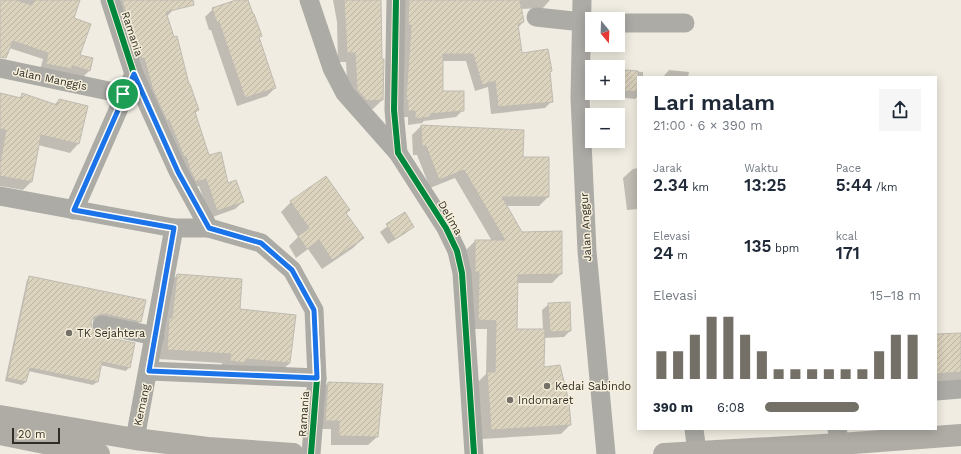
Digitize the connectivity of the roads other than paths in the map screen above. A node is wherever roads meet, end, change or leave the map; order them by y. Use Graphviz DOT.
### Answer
graph roads {
  1 [pos="110,0"];
  2 [pos="309,0"];
  3 [pos="396,0"];
  4 [pos="582,0"];
  5 [pos="585,14"];
  6 [pos="536,17"];
  7 [pos="585,23"];
  8 [pos="625,23"];
  9 [pos="685,23"];
  10 [pos="585,44"];
  11 [pos="0,68"];
  12 [pos="134,74"];
  13 [pos="123,94"];
  14 [pos="398,153"];
  15 [pos="0,196"];
  16 [pos="74,210"];
  17 [pos="174,228"];
  18 [pos="209,228"];
  19 [pos="102,325"];
  20 [pos="155,336"];
  21 [pos="149,371"];
  22 [pos="317,378"];
  23 [pos="961,389"];
  24 [pos="937,391"];
  25 [pos="0,416"];
  26 [pos="694,430"];
  27 [pos="0,434"];
  28 [pos="961,435"];
  29 [pos="838,437"];
  30 [pos="135,439"];
  31 [pos="697,452"];
  32 [pos="99,454"];
  33 [pos="293,454"];
  34 [pos="311,454"];
  35 [pos="474,454"];
  36 [pos="606,454"];
  37 [pos="664,454"];
  1 -- 12 [label="street, Ramania"];
  2 -- 14 [label="street"];
  3 -- 14 [label="street, Delima"];
  4 -- 5 [label="street, Jalan Anggur"];
  6 -- 7 [label="street"];
  8 -- 9 [label="street"];
  10 -- 36 [label="street, Jalan Anggur"];
  11 -- 13 [label="street, Jalan Manggis"];
  12 -- 13 [label="street"];
  12 -- 18 [label="street, Ramania"];
  13 -- 16 [label="street"];
  14 -- 35 [label="street, Delima"];
  15 -- 16 [label="street"];
  16 -- 17 [label="street"];
  17 -- 18 [label="street"];
  17 -- 20 [label="street, Kemang"];
  18 -- 22 [label="street, Ramania"];
  19 -- 20 [label="street"];
  20 -- 21 [label="street, Kemang"];
  21 -- 22 [label="street"];
  21 -- 30 [label="street, Kemang"];
  22 -- 34 [label="street, Ramania"];
  23 -- 24 [label="street"];
  25 -- 30 [label="main road"];
  26 -- 31 [label="street"];
  27 -- 32 [label="main road"];
  28 -- 29 [label="main road"];
  29 -- 31 [label="main road"];
  30 -- 33 [label="main road"];
  31 -- 37 [label="main road"];
}
